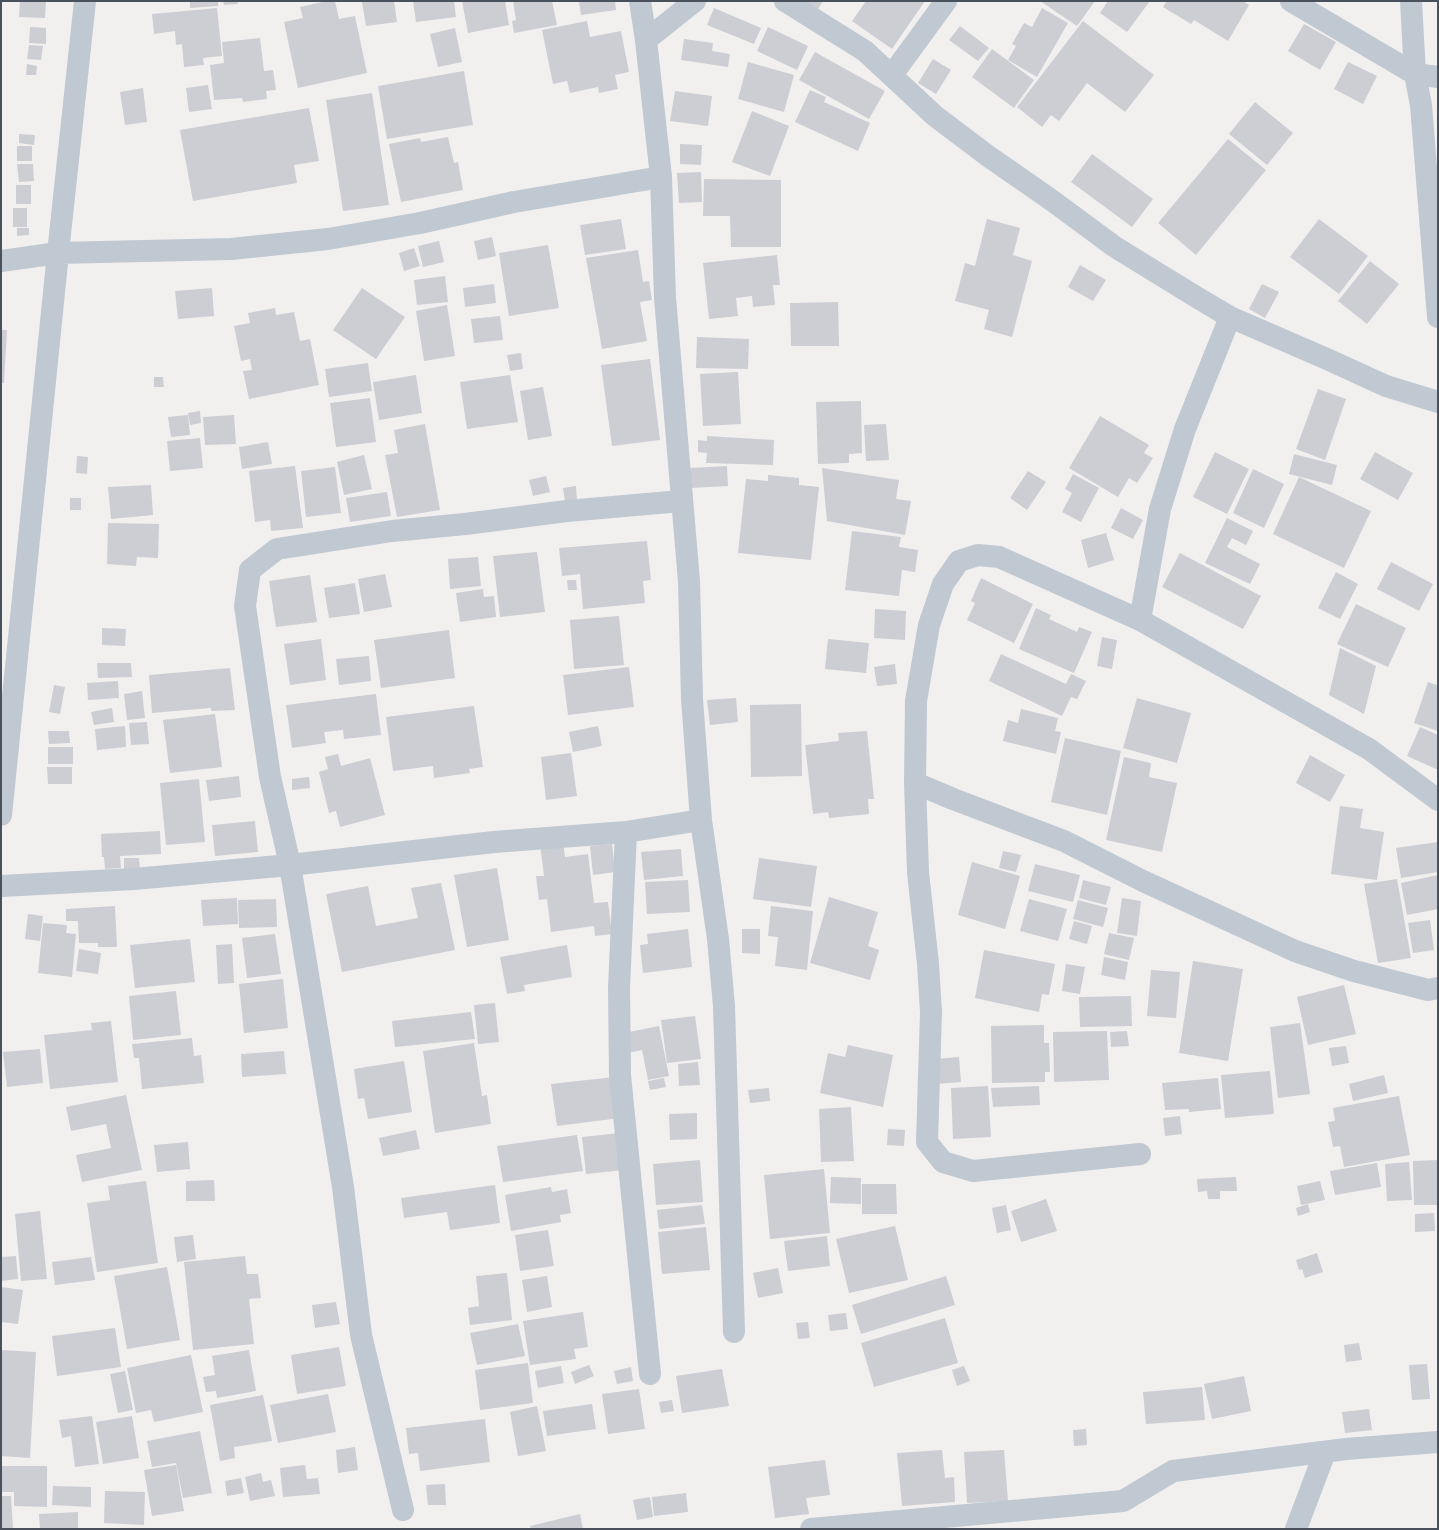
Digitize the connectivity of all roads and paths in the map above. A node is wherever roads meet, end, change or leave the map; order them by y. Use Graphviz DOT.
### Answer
graph roads {
  1 [pos="85,1"];
  2 [pos="640,1"];
  3 [pos="695,1"];
  4 [pos="785,1"];
  5 [pos="946,1"];
  6 [pos="1291,1"];
  7 [pos="1411,1"];
  8 [pos="646,40"];
  9 [pos="1415,74"];
  10 [pos="892,75"];
  11 [pos="1438,77"];
  12 [pos="661,177"];
  13 [pos="58,253"];
  14 [pos="1,261"];
  15 [pos="1230,317"];
  16 [pos="1438,318"];
  17 [pos="1438,402"];
  18 [pos="682,501"];
  19 [pos="1140,620"];
  20 [pos="915,783"];
  21 [pos="1438,800"];
  22 [pos="1,815"];
  23 [pos="701,820"];
  24 [pos="626,832"];
  25 [pos="290,865"];
  26 [pos="1,886"];
  27 [pos="1438,988"];
  28 [pos="1140,1154"];
  29 [pos="734,1332"];
  30 [pos="650,1374"];
  31 [pos="1438,1442"];
  32 [pos="1325,1452"];
  33 [pos="402,1510"];
  34 [pos="811,1529"];
  35 [pos="1296,1529"];
  1 -- 13 [label="street"];
  2 -- 8 [label="street"];
  3 -- 8 [label="street"];
  4 -- 10 [label="street"];
  5 -- 10 [label="street"];
  6 -- 9 [label="street"];
  7 -- 9 [label="street"];
  8 -- 12 [label="street"];
  9 -- 11 [label="street"];
  9 -- 16 [label="street"];
  10 -- 15 [label="street"];
  12 -- 13 [label="street"];
  12 -- 18 [label="street"];
  13 -- 14 [label="street"];
  13 -- 22 [label="street"];
  15 -- 17 [label="street"];
  15 -- 19 [label="street"];
  18 -- 23 [label="street"];
  18 -- 25 [label="street"];
  19 -- 20 [label="street"];
  19 -- 21 [label="street"];
  20 -- 27 [label="street"];
  20 -- 28 [label="street"];
  23 -- 24 [label="street"];
  23 -- 29 [label="street"];
  24 -- 25 [label="street"];
  24 -- 30 [label="street"];
  25 -- 26 [label="street"];
  25 -- 33 [label="street"];
  31 -- 32 [label="street"];
  32 -- 34 [label="street"];
  32 -- 35 [label="street"];
}
